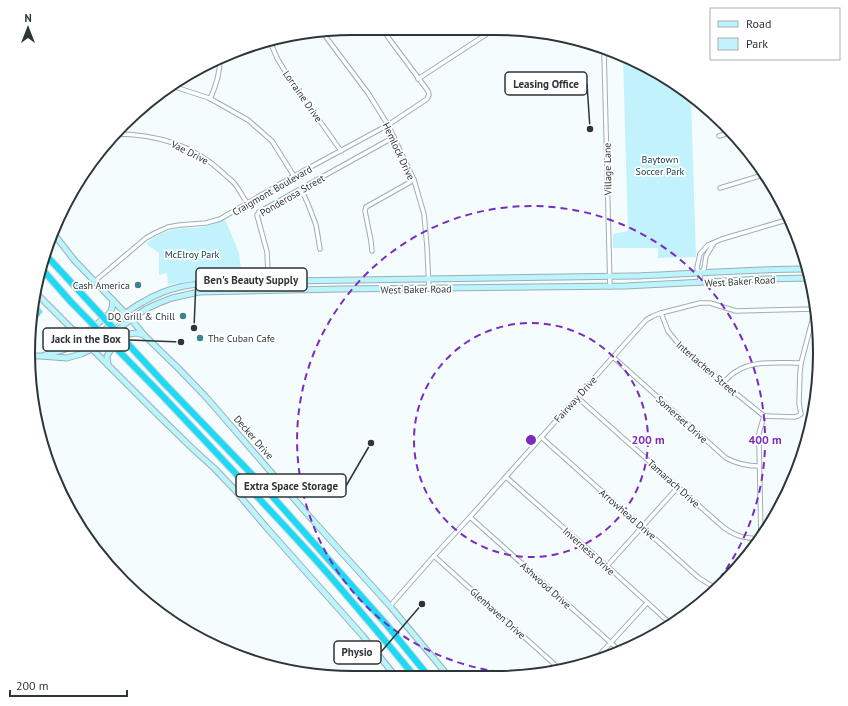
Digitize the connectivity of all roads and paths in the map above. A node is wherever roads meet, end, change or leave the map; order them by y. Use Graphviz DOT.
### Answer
graph roads {
  1 [pos="387,35"];
  2 [pos="485,35"];
  3 [pos="326,37"];
  4 [pos="272,46"];
  5 [pos="604,54"];
  6 [pos="220,64"];
  7 [pos="418,79"];
  8 [pos="178,88"];
  9 [pos="210,98"];
  10 [pos="388,125"];
  11 [pos="122,134"];
  12 [pos="726,134"];
  13 [pos="719,136"];
  14 [pos="394,137"];
  15 [pos="341,151"];
  16 [pos="294,176"];
  17 [pos="759,176"];
  18 [pos="414,180"];
  19 [pos="720,188"];
  20 [pos="301,189"];
  21 [pos="247,203"];
  22 [pos="784,221"];
  23 [pos="57,238"];
  24 [pos="714,243"];
  25 [pos="320,249"];
  26 [pos="372,251"];
  27 [pos="50,259"];
  28 [pos="801,269"];
  29 [pos="45,273"];
  30 [pos="700,273"];
  31 [pos="610,276"];
  32 [pos="523,278"];
  33 [pos="804,278"];
  34 [pos="429,279"];
  35 [pos="342,280"];
  36 [pos="95,281"];
  37 [pos="222,282"];
  38 [pos="269,282"];
  39 [pos="700,283"];
  40 [pos="610,287"];
  41 [pos="523,288"];
  42 [pos="342,289"];
  43 [pos="430,289"];
  44 [pos="269,290"];
  45 [pos="222,291"];
  46 [pos="40,298"];
  47 [pos="112,300"];
  48 [pos="810,309"];
  49 [pos="125,313"];
  50 [pos="661,313"];
  51 [pos="131,319"];
  52 [pos="811,323"];
  53 [pos="73,330"];
  54 [pos="144,335"];
  55 [pos="85,343"];
  56 [pos="92,350"];
  57 [pos="35,356"];
  58 [pos="40,356"];
  59 [pos="613,357"];
  60 [pos="801,363"];
  61 [pos="108,365"];
  62 [pos="723,383"];
  63 [pos="577,397"];
  64 [pos="764,416"];
  65 [pos="541,437"];
  66 [pos="759,466"];
  67 [pos="506,477"];
  68 [pos="678,487"];
  69 [pos="470,517"];
  70 [pos="642,527"];
  71 [pos="761,527"];
  72 [pos="753,538"];
  73 [pos="434,556"];
  74 [pos="607,566"];
  75 [pos="711,586"];
  76 [pos="647,603"];
  77 [pos="390,606"];
  78 [pos="667,620"];
  79 [pos="610,643"];
  80 [pos="616,648"];
  81 [pos="602,652"];
  82 [pos="556,665"];
  83 [pos="391,671"];
  84 [pos="410,671"];
  85 [pos="424,671"];
  86 [pos="444,671"];
  1 -- 7 [label="street, Craigmont Boulevard"];
  2 -- 7 [label="street"];
  3 -- 10 [label="street, Hemlock Drive"];
  4 -- 15 [label="street, Lorraine Drive"];
  5 -- 31 [label="street, Village Lane"];
  6 -- 9 [label="street"];
  7 -- 10 [label="street, Craigmont Boulevard"];
  8 -- 9 [label="street"];
  9 -- 16 [label="street"];
  10 -- 14 [label="street, Hemlock Drive"];
  10 -- 15 [label="street, Craigmont Boulevard"];
  11 -- 21 [label="street, Vae Drive"];
  12 -- 13 [label="street"];
  14 -- 18 [label="street, Hemlock Drive"];
  14 -- 20 [label="street, Ponderosa Street"];
  15 -- 16 [label="street, Craigmont Boulevard"];
  16 -- 21 [label="street, Craigmont Boulevard"];
  17 -- 19 [label="street"];
  18 -- 26 [label="street"];
  18 -- 34 [label="street, Hemlock Drive"];
  20 -- 25 [label="street"];
  20 -- 38 [label="street, Ponderosa Street"];
  21 -- 36 [label="street, Craigmont Boulevard"];
  22 -- 24 [label="street"];
  23 -- 36 [label="main road, Decker Drive"];
  24 -- 30 [label="street"];
  24 -- 30 [label="street"];
  27 -- 85 [label="highway, bridge"];
  28 -- 30 [label="main road, West Baker Road"];
  29 -- 84 [label="highway, bridge"];
  30 -- 31 [label="main road, West Baker Road"];
  30 -- 39 [label="street"];
  31 -- 32 [label="main road, West Baker Road"];
  31 -- 40 [label="street, Village Lane"];
  32 -- 34 [label="main road, West Baker Road"];
  32 -- 41 [label="main road"];
  33 -- 39 [label="main road, West Baker Road"];
  34 -- 35 [label="main road, West Baker Road"];
  34 -- 43 [label="street, Hemlock Drive"];
  35 -- 38 [label="main road, West Baker Road"];
  35 -- 42 [label="main road"];
  36 -- 47 [label="main road, Decker Drive"];
  37 -- 38 [label="main road, West Baker Road"];
  37 -- 45 [label="main road"];
  37 -- 49 [label="main road, West Baker Road"];
  38 -- 44 [label="street, Ponderosa Street"];
  39 -- 40 [label="main road, West Baker Road"];
  40 -- 41 [label="main road, West Baker Road"];
  41 -- 43 [label="main road, West Baker Road"];
  42 -- 43 [label="main road, West Baker Road"];
  42 -- 44 [label="main road, West Baker Road"];
  44 -- 45 [label="main road, West Baker Road"];
  45 -- 51 [label="main road, West Baker Road"];
  46 -- 53 [label="main road"];
  47 -- 49 [label="main road, Decker Drive"];
  47 -- 53 [label="main road"];
  48 -- 50 [label="street, Fairway Drive"];
  49 -- 51 [label="main road, Decker Drive"];
  49 -- 55 [label="main road, West Baker Road"];
  50 -- 59 [label="street, Fairway Drive"];
  50 -- 62 [label="street, Interlachen Street"];
  51 -- 54 [label="main road, Decker Drive"];
  51 -- 56 [label="main road, West Baker Road"];
  52 -- 60 [label="street"];
  53 -- 55 [label="main road"];
  54 -- 61 [label="main road"];
  54 -- 77 [label="main road, Decker Drive"];
  55 -- 56 [label="main road"];
  55 -- 58 [label="main road, West Baker Road"];
  56 -- 58 [label="main road, West Baker Road"];
  56 -- 61 [label="main road"];
  57 -- 58 [label="main road, West Baker Road"];
  59 -- 63 [label="street, Fairway Drive"];
  59 -- 66 [label="street, Somerset Drive"];
  60 -- 62 [label="street"];
  60 -- 64 [label="street"];
  61 -- 83 [label="main road"];
  62 -- 64 [label="street, Interlachen Street"];
  63 -- 65 [label="street, Fairway Drive"];
  63 -- 68 [label="street, Tamarach Drive"];
  64 -- 66 [label="street"];
  65 -- 67 [label="street, Fairway Drive"];
  65 -- 70 [label="street, Arrowhead Drive"];
  66 -- 71 [label="street"];
  67 -- 69 [label="street, Fairway Drive"];
  67 -- 74 [label="street, Inverness Drive"];
  68 -- 70 [label="street"];
  68 -- 72 [label="street, Tamarach Drive"];
  69 -- 73 [label="street, Fairway Drive"];
  69 -- 79 [label="street, Ashwood Drive"];
  70 -- 74 [label="street"];
  70 -- 75 [label="street, Arrowhead Drive"];
  73 -- 77 [label="street, Fairway Drive"];
  73 -- 82 [label="street, Glenhaven Drive"];
  74 -- 76 [label="street, Inverness Drive"];
  76 -- 78 [label="street, Inverness Drive"];
  76 -- 79 [label="street"];
  77 -- 86 [label="main road, Decker Drive"];
  79 -- 80 [label="street, Ashwood Drive"];
  79 -- 81 [label="street"];
}
